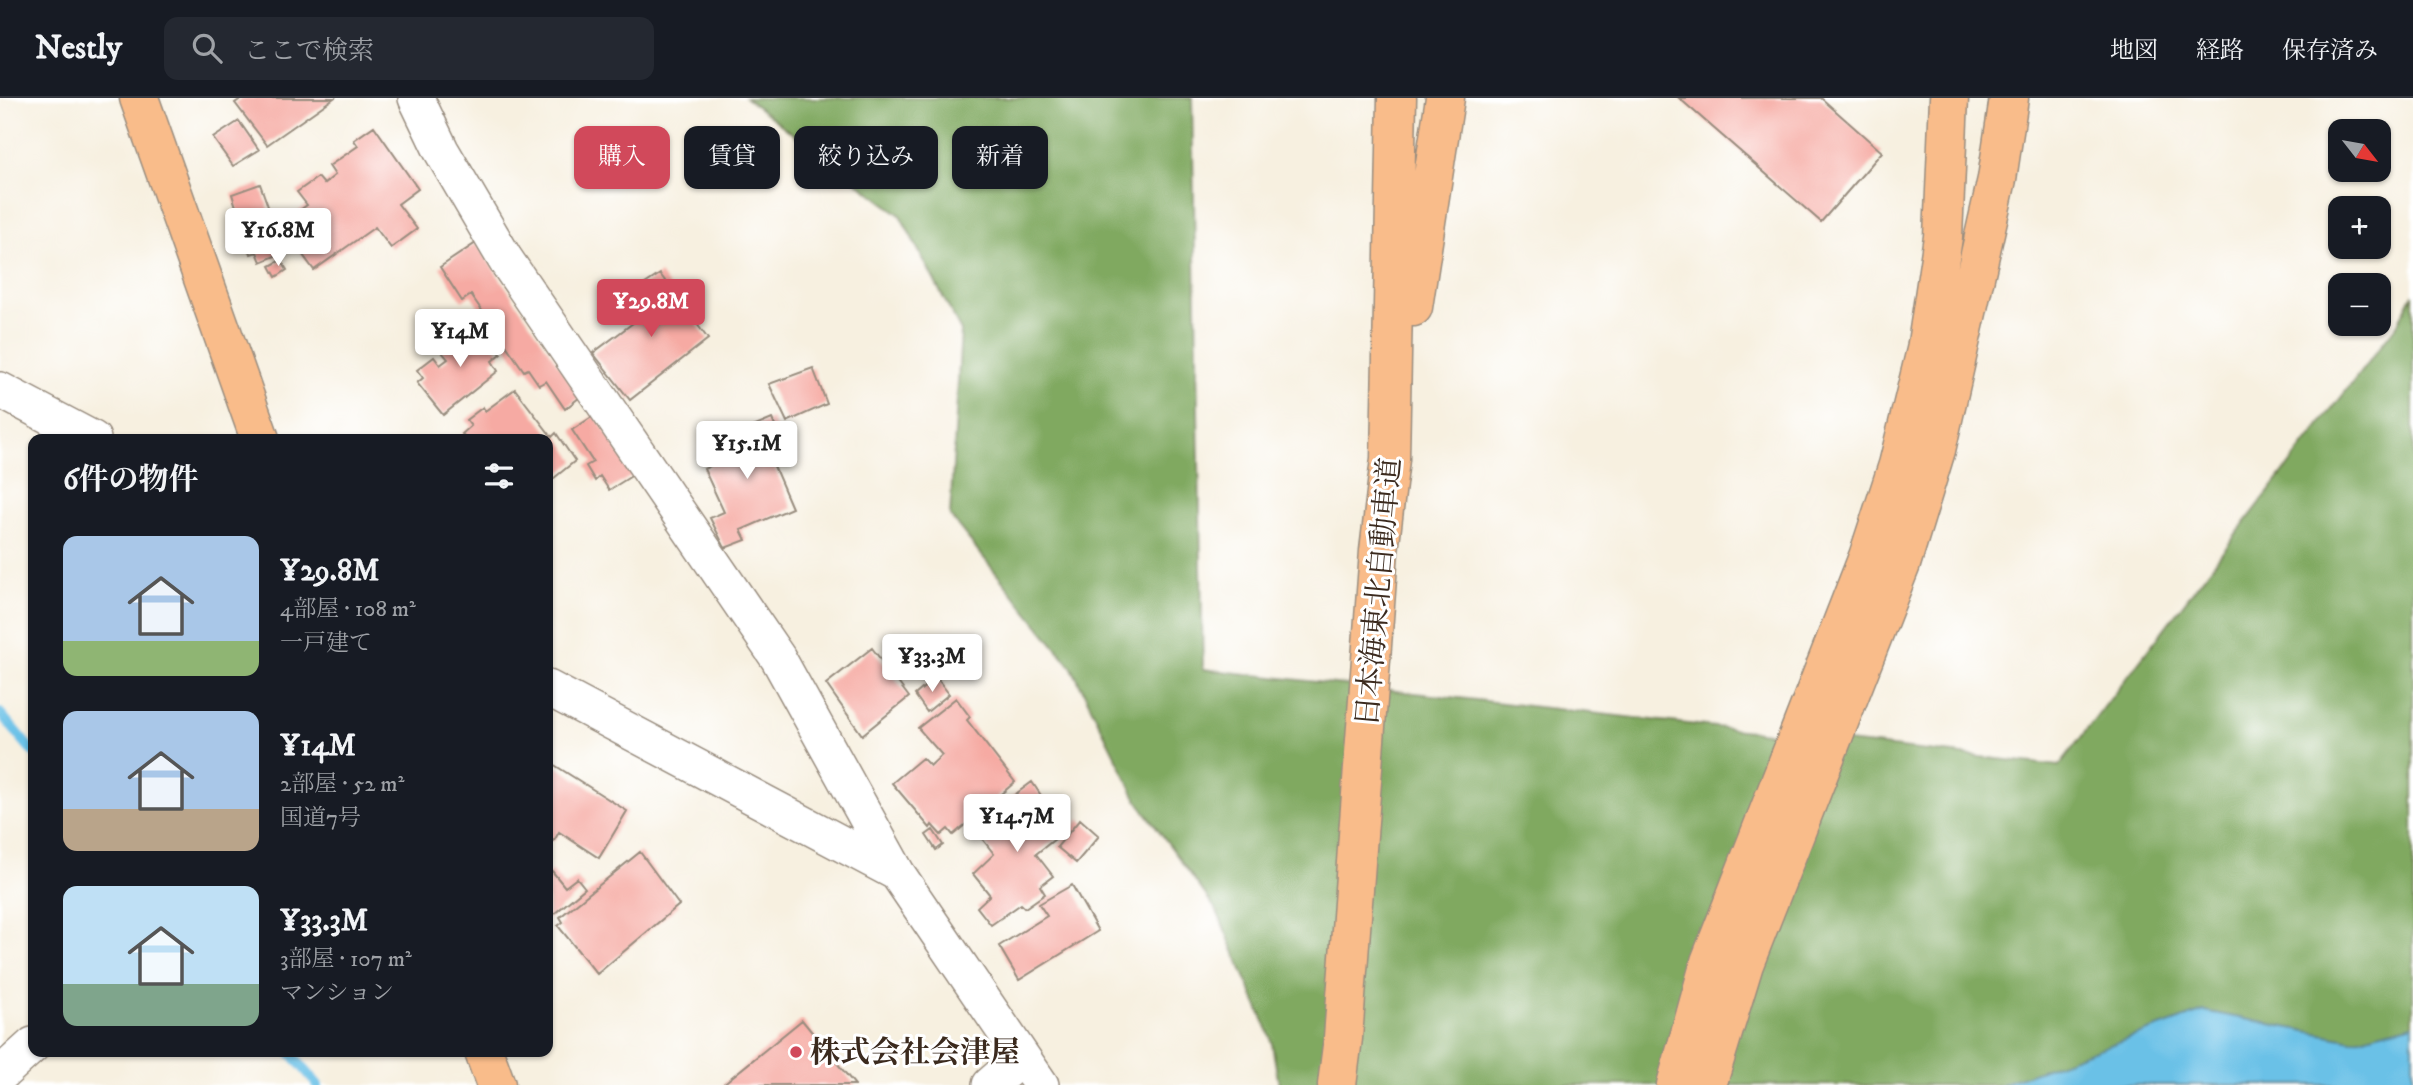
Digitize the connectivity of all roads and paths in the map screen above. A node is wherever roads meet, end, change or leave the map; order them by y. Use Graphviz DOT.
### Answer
graph roads {
  1 [pos="139,98"];
  2 [pos="415,98"];
  3 [pos="1374,98"];
  4 [pos="1397,98"];
  5 [pos="1445,98"];
  6 [pos="1985,98"];
  7 [pos="2009,98"];
  8 [pos="1949,105"];
  9 [pos="1967,310"];
  10 [pos="0,390"];
  11 [pos="84,434"];
  12 [pos="258,434"];
  13 [pos="1390,459"];
  14 [pos="1379,551"];
  15 [pos="553,691"];
  16 [pos="897,873"];
  17 [pos="28,1049"];
  18 [pos="486,1057"];
  19 [pos="1032,1071"];
  20 [pos="0,1074"];
  21 [pos="496,1085"];
  22 [pos="989,1085"];
  23 [pos="1337,1085"];
  24 [pos="1676,1085"];
  25 [pos="1707,1085"];
  1 -- 12 [label="highway"];
  2 -- 16 [label="street"];
  3 -- 14 [label="highway"];
  4 -- 13 [label="highway, 日本海東北自動車道"];
  5 -- 13 [label="highway"];
  6 -- 9 [label="highway"];
  7 -- 9 [label="highway"];
  8 -- 24 [label="highway"];
  9 -- 25 [label="highway"];
  10 -- 11 [label="street"];
  13 -- 14 [label="highway, 日本海東北自動車道"];
  14 -- 23 [label="highway, 日本海東北自動車道"];
  15 -- 16 [label="street"];
  16 -- 19 [label="street"];
  17 -- 20 [label="street"];
  18 -- 21 [label="highway"];
  19 -- 22 [label="street"];
}
